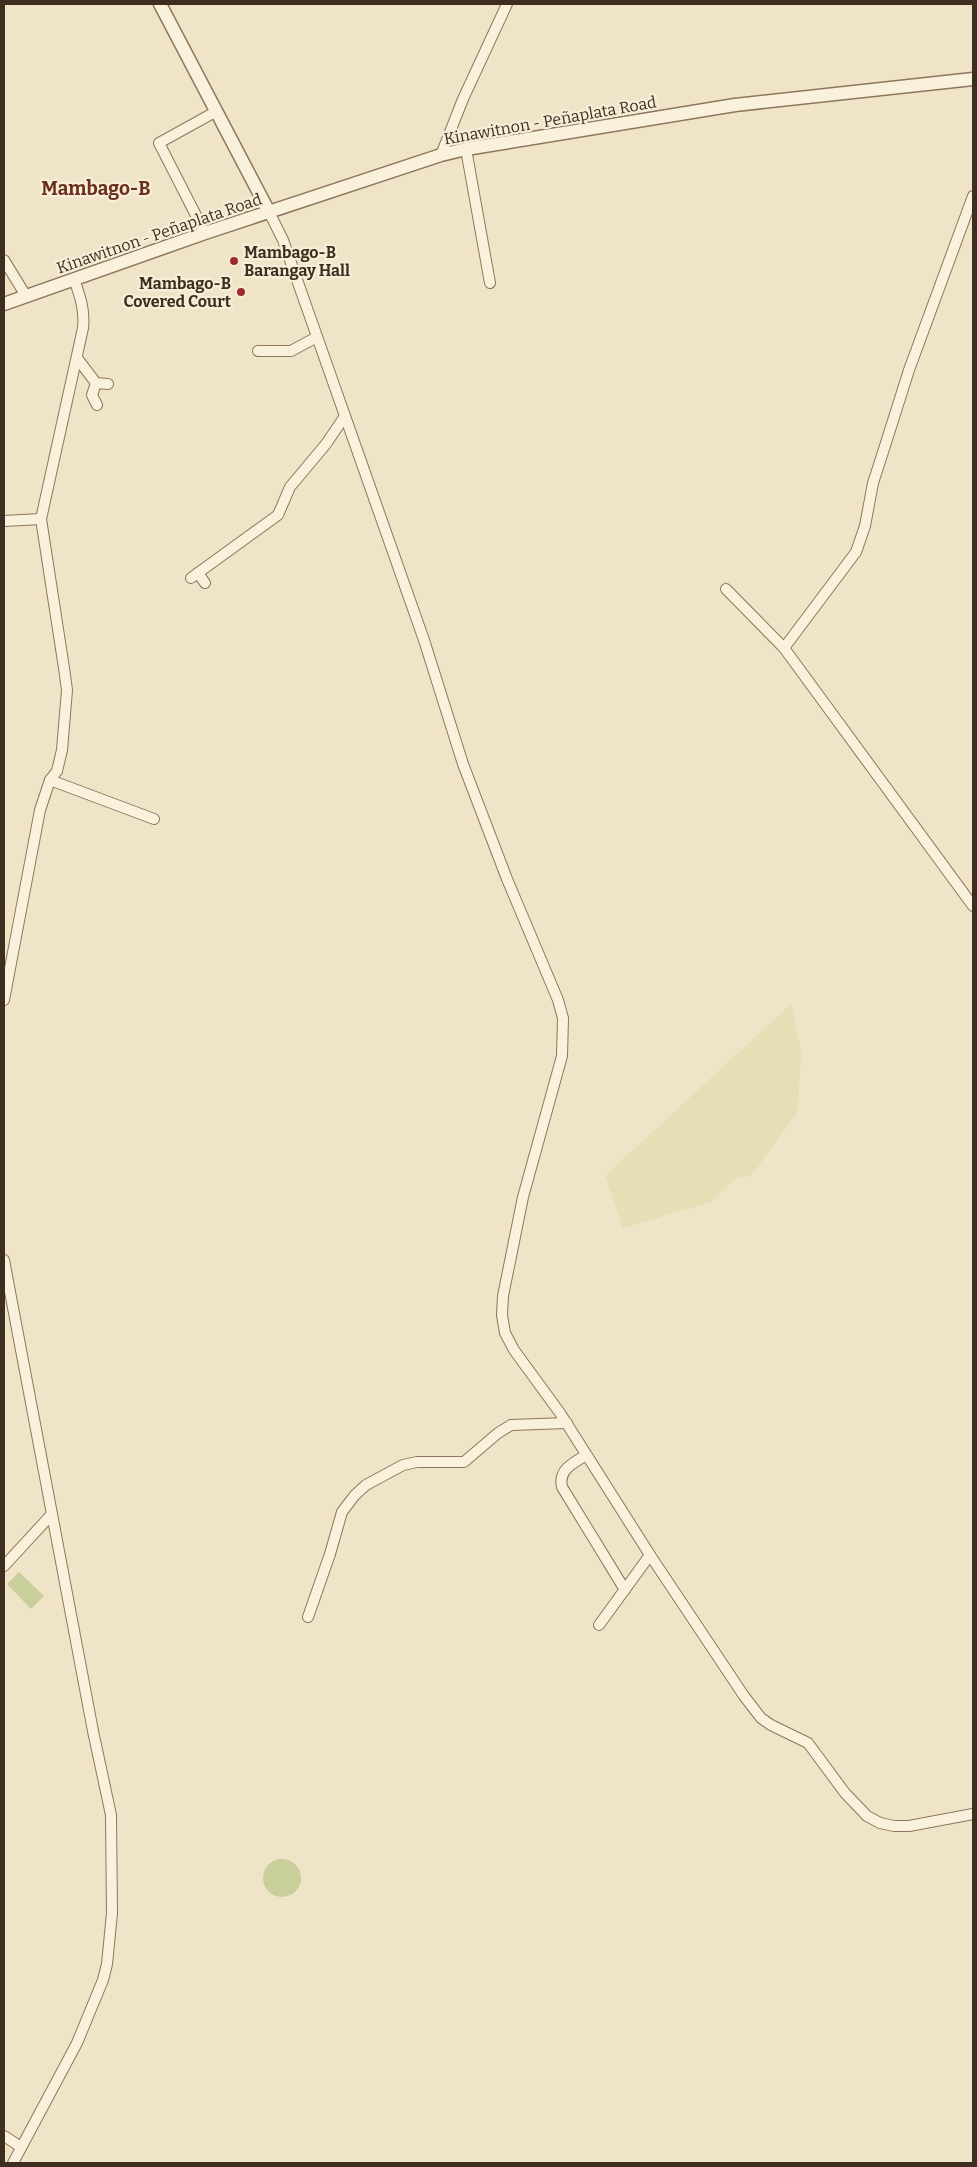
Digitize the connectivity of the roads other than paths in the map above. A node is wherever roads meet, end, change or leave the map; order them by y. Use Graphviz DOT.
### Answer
graph roads {
  1 [pos="160,4"];
  2 [pos="507,4"];
  3 [pos="973,79"];
  4 [pos="215,112"];
  5 [pos="466,149"];
  6 [pos="441,155"];
  7 [pos="973,196"];
  8 [pos="269,212"];
  9 [pos="205,233"];
  10 [pos="4,260"];
  11 [pos="74,279"];
  12 [pos="490,283"];
  13 [pos="26,296"];
  14 [pos="4,304"];
  15 [pos="317,337"];
  16 [pos="258,351"];
  17 [pos="78,358"];
  18 [pos="96,383"];
  19 [pos="108,384"];
  20 [pos="97,405"];
  21 [pos="345,416"];
  22 [pos="41,519"];
  23 [pos="4,521"];
  24 [pos="205,583"];
  25 [pos="726,588"];
  26 [pos="784,648"];
  27 [pos="50,780"];
  28 [pos="154,819"];
  29 [pos="973,906"];
  30 [pos="4,1000"];
  31 [pos="4,1260"];
  32 [pos="567,1423"];
  33 [pos="586,1455"];
  34 [pos="52,1514"];
  35 [pos="650,1555"];
  36 [pos="4,1566"];
  37 [pos="625,1590"];
  38 [pos="308,1617"];
  39 [pos="599,1624"];
  40 [pos="973,1814"];
  41 [pos="4,2136"];
  42 [pos="21,2147"];
  43 [pos="13,2163"];
  1 -- 4 [label="street"];
  2 -- 6 [label="street"];
  3 -- 5 [label="street, Kinawitnon - Peñaplata Road"];
  4 -- 8 [label="street"];
  4 -- 9 [label="street"];
  5 -- 6 [label="street, Kinawitnon - Peñaplata Road"];
  5 -- 12 [label="street"];
  6 -- 8 [label="street, Kinawitnon - Peñaplata Road"];
  7 -- 26 [label="street"];
  8 -- 9 [label="street, Kinawitnon - Peñaplata Road"];
  8 -- 15 [label="street"];
  9 -- 11 [label="street, Kinawitnon - Peñaplata Road"];
  10 -- 13 [label="street"];
  11 -- 13 [label="street, Kinawitnon - Peñaplata Road"];
  11 -- 17 [label="street"];
  13 -- 14 [label="street, Kinawitnon - Peñaplata Road"];
  15 -- 16 [label="street"];
  15 -- 21 [label="street"];
  17 -- 18 [label="street"];
  17 -- 22 [label="street"];
  18 -- 19 [label="street"];
  18 -- 20 [label="street"];
  21 -- 24 [label="street"];
  21 -- 32 [label="street"];
  22 -- 23 [label="street"];
  22 -- 27 [label="street"];
  25 -- 26 [label="street"];
  26 -- 29 [label="street"];
  27 -- 28 [label="street"];
  27 -- 30 [label="street"];
  31 -- 34 [label="street"];
  32 -- 33 [label="street"];
  32 -- 38 [label="street"];
  33 -- 35 [label="street"];
  33 -- 37 [label="street"];
  34 -- 36 [label="street"];
  34 -- 42 [label="street"];
  35 -- 37 [label="street"];
  35 -- 40 [label="street"];
  37 -- 39 [label="street"];
  41 -- 42 [label="street"];
  42 -- 43 [label="street"];
}
